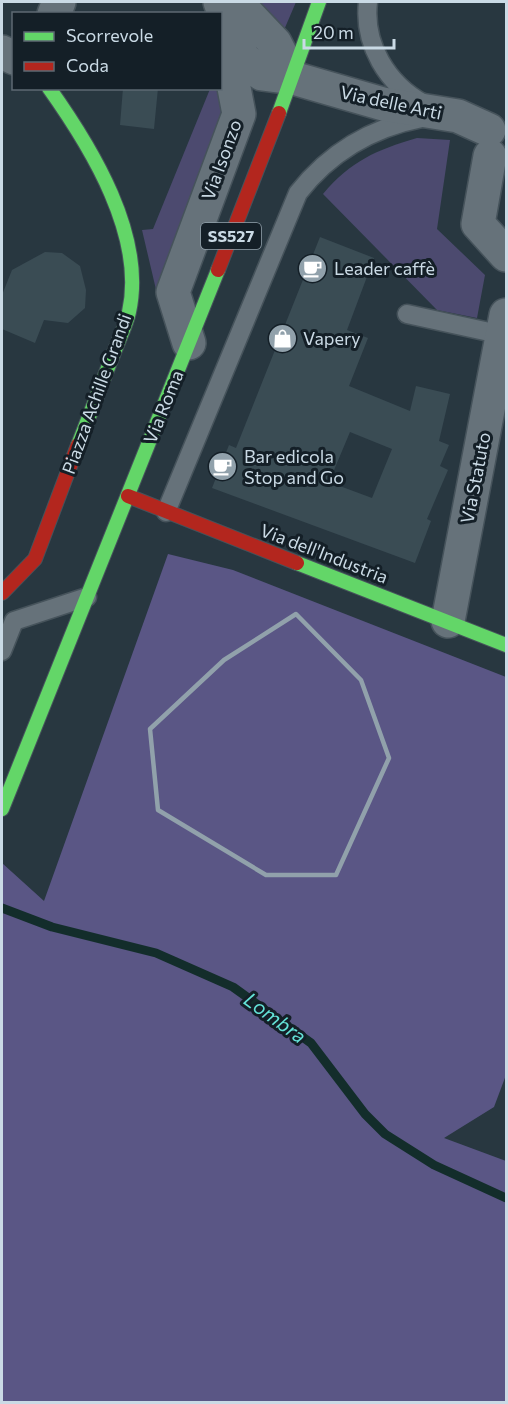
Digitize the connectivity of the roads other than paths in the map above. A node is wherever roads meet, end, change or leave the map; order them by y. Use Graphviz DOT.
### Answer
graph roads {
  1 [pos="218,2"];
  2 [pos="236,2"];
  3 [pos="320,2"];
  4 [pos="368,2"];
  5 [pos="222,50"];
  6 [pos="293,78"];
  7 [pos="50,90"];
  8 [pos="442,113"];
  9 [pos="498,142"];
  10 [pos="507,255"];
  11 [pos="407,314"];
  12 [pos="505,326"];
  13 [pos="189,343"];
  14 [pos="128,496"];
  15 [pos="166,512"];
  16 [pos="2,593"];
  17 [pos="87,597"];
  18 [pos="448,621"];
  19 [pos="507,645"];
  20 [pos="2,651"];
  21 [pos="2,803"];
  1 -- 6 [label="street"];
  2 -- 6 [label="street"];
  3 -- 6 [label="street, Via Roma / SS527"];
  4 -- 8 [label="lane"];
  5 -- 13 [label="street, Via Isonzo"];
  6 -- 8 [label="street, Via delle Arti"];
  6 -- 13 [label="street, Via Roma / SS527"];
  7 -- 16 [label="street, Piazza Achille Grandi"];
  8 -- 9 [label="street, Via delle Arti"];
  8 -- 15 [label="lane"];
  9 -- 10 [label="street"];
  11 -- 12 [label="lane, Via Statuto"];
  12 -- 18 [label="street, Via Statuto"];
  13 -- 14 [label="street, Via Roma / SS527"];
  14 -- 15 [label="street, Via dell'Industria"];
  14 -- 17 [label="street, Via Roma / SS527"];
  15 -- 18 [label="street, Via dell'Industria"];
  17 -- 20 [label="lane"];
  17 -- 21 [label="street, Via Roma / SS527"];
  18 -- 19 [label="street, Via dell'Industria"];
}
